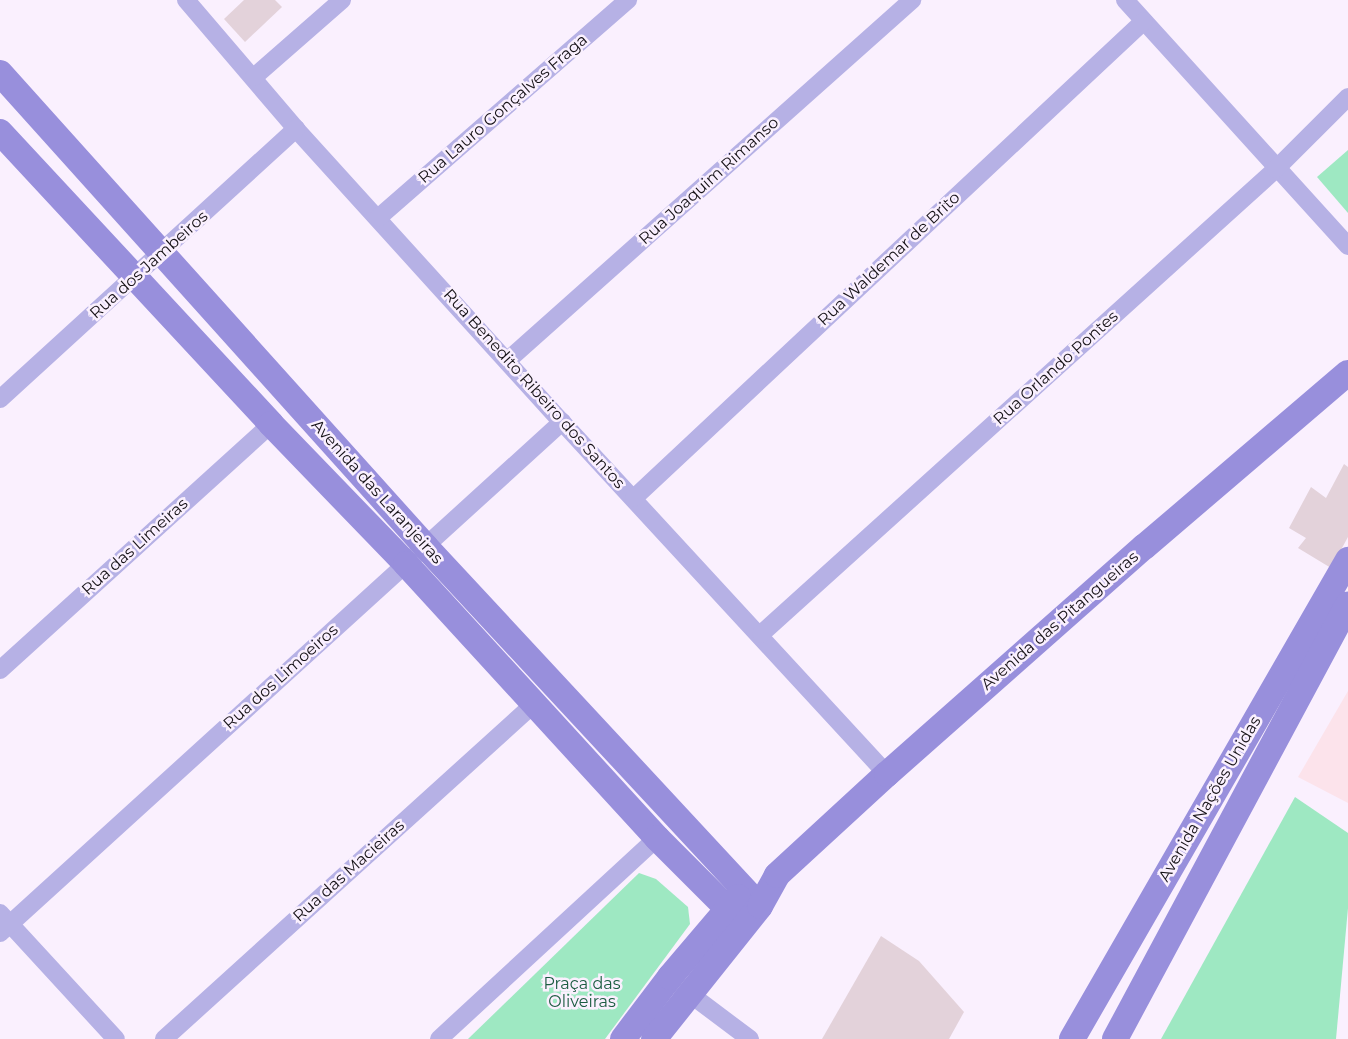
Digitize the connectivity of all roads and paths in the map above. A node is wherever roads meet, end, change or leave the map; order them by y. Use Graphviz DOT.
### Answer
graph roads {
  1 [pos="186,0"];
  2 [pos="342,0"];
  3 [pos="628,0"];
  4 [pos="912,0"];
  5 [pos="1125,0"];
  6 [pos="1144,21"];
  7 [pos="0,73"];
  8 [pos="254,77"];
  9 [pos="1348,97"];
  10 [pos="296,129"];
  11 [pos="2,139"];
  12 [pos="1276,169"];
  13 [pos="378,218"];
  14 [pos="1348,246"];
  15 [pos="162,253"];
  16 [pos="135,278"];
  17 [pos="507,361"];
  18 [pos="1348,373"];
  19 [pos="0,399"];
  20 [pos="562,422"];
  21 [pos="271,424"];
  22 [pos="634,498"];
  23 [pos="426,547"];
  24 [pos="1348,560"];
  25 [pos="406,564"];
  26 [pos="1348,604"];
  27 [pos="761,634"];
  28 [pos="0,670"];
  29 [pos="535,703"];
  30 [pos="887,774"];
  31 [pos="657,838"];
  32 [pos="744,907"];
  33 [pos="3,923"];
  34 [pos="679,985"];
  35 [pos="116,1039"];
  36 [pos="164,1039"];
  37 [pos="439,1039"];
  38 [pos="623,1039"];
  39 [pos="654,1039"];
  40 [pos="750,1039"];
  41 [pos="1072,1039"];
  42 [pos="1115,1039"];
  1 -- 8 [label="street, Rua Benedito Ribeiro dos Santos"];
  2 -- 8 [label="street"];
  3 -- 13 [label="street, Rua Lauro Gonçalves Fraga"];
  4 -- 17 [label="street, Rua Joaquim Rimanso"];
  5 -- 6 [label="street"];
  6 -- 12 [label="street"];
  6 -- 22 [label="street, Rua Waldemar de Brito"];
  7 -- 15 [label="street, Avenida das Laranjeiras"];
  8 -- 10 [label="street, Rua Benedito Ribeiro dos Santos"];
  9 -- 12 [label="street, Rua Orlando Pontes"];
  10 -- 13 [label="street, Rua Benedito Ribeiro dos Santos"];
  10 -- 15 [label="street, Rua dos Jambeiros"];
  11 -- 16 [label="street, Avenida das Laranjeiras"];
  12 -- 14 [label="street"];
  12 -- 27 [label="street, Rua Orlando Pontes"];
  13 -- 17 [label="street, Rua Benedito Ribeiro dos Santos"];
  15 -- 16 [label="street, Rua dos Jambeiros"];
  15 -- 23 [label="street, Avenida das Laranjeiras"];
  16 -- 19 [label="street, Rua dos Jambeiros"];
  16 -- 21 [label="street, Avenida das Laranjeiras"];
  17 -- 20 [label="street, Rua Benedito Ribeiro dos Santos"];
  18 -- 30 [label="street, Avenida das Pitangueiras"];
  20 -- 22 [label="street, Rua Benedito Ribeiro dos Santos"];
  20 -- 23 [label="street, Rua dos Limoeiros"];
  21 -- 25 [label="street, Avenida das Laranjeiras"];
  21 -- 28 [label="street, Rua das Limeiras"];
  22 -- 27 [label="street, Rua Benedito Ribeiro dos Santos"];
  23 -- 25 [label="street, Rua dos Limoeiros"];
  23 -- 32 [label="street, Avenida das Laranjeiras"];
  24 -- 41 [label="street, Avenida Nações Unidas"];
  25 -- 29 [label="street, Avenida das Laranjeiras"];
  25 -- 33 [label="street, Rua dos Limoeiros"];
  26 -- 42 [label="street, Avenida Nações Unidas"];
  27 -- 30 [label="street, Rua Benedito Ribeiro dos Santos"];
  29 -- 31 [label="street, Avenida das Laranjeiras"];
  29 -- 36 [label="street, Rua das Macieiras"];
  30 -- 32 [label="street, Avenida das Pitangueiras"];
  31 -- 32 [label="street, Avenida das Laranjeiras"];
  31 -- 37 [label="street"];
  32 -- 34 [label="street, Avenida das Pitangueiras"];
  33 -- 35 [label="street"];
  34 -- 38 [label="street, Avenida das Pitangueiras"];
  34 -- 39 [label="street, Avenida das Pitangueiras"];
  34 -- 40 [label="street"];
}
